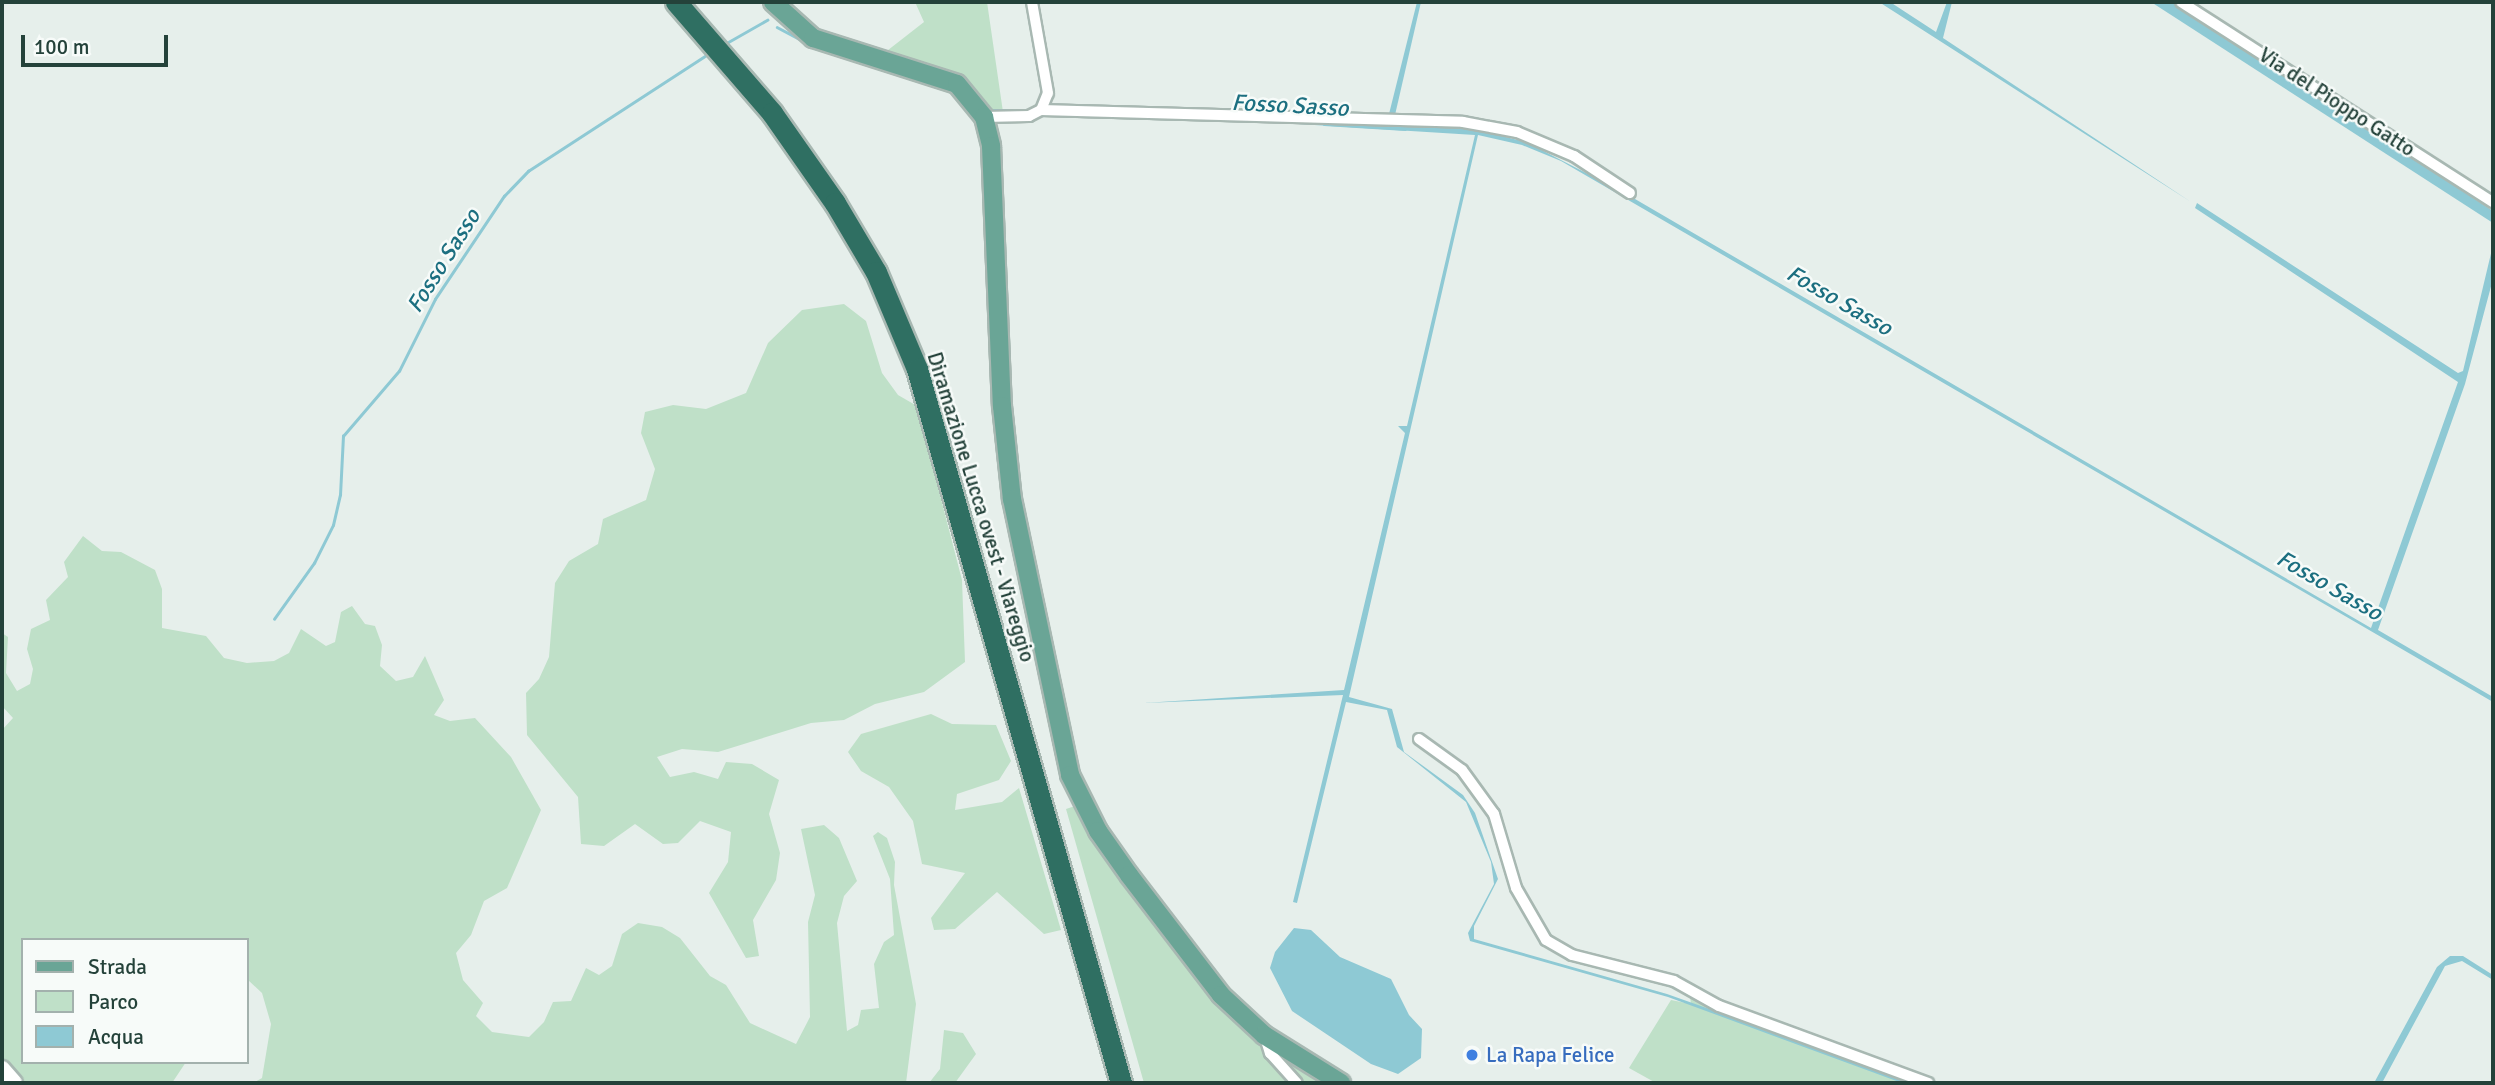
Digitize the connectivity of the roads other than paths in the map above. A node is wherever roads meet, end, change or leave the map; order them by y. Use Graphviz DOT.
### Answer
graph roads {
  1 [pos="676,2"];
  2 [pos="695,2"];
  3 [pos="773,2"];
  4 [pos="1032,2"];
  5 [pos="2181,2"];
  6 [pos="1041,110"];
  7 [pos="984,117"];
  8 [pos="1630,193"];
  9 [pos="839,197"];
  10 [pos="2493,201"];
  11 [pos="933,395"];
  12 [pos="1419,738"];
  13 [pos="1264,1035"];
  14 [pos="2,1069"];
  15 [pos="14,1083"];
  16 [pos="1121,1083"];
  17 [pos="1135,1083"];
  18 [pos="1297,1083"];
  19 [pos="1341,1083"];
  20 [pos="1928,1083"];
  1 -- 9 [label="highway, Diramazione Lucca ovest - Viareggio"];
  2 -- 9 [label="highway, Diramazione Lucca ovest - Viareggio"];
  3 -- 7 [label="main road"];
  4 -- 6 [label="street"];
  5 -- 10 [label="street, Via del Pioppo Gatto"];
  6 -- 7 [label="street"];
  6 -- 8 [label="street"];
  7 -- 13 [label="main road"];
  9 -- 11 [label="highway, Diramazione Lucca ovest - Viareggio"];
  11 -- 16 [label="highway, Diramazione Lucca ovest - Viareggio"];
  11 -- 17 [label="highway, Diramazione Lucca ovest - Viareggio"];
  12 -- 20 [label="street"];
  13 -- 18 [label="street"];
  13 -- 19 [label="main road"];
  14 -- 15 [label="main road"];
}
